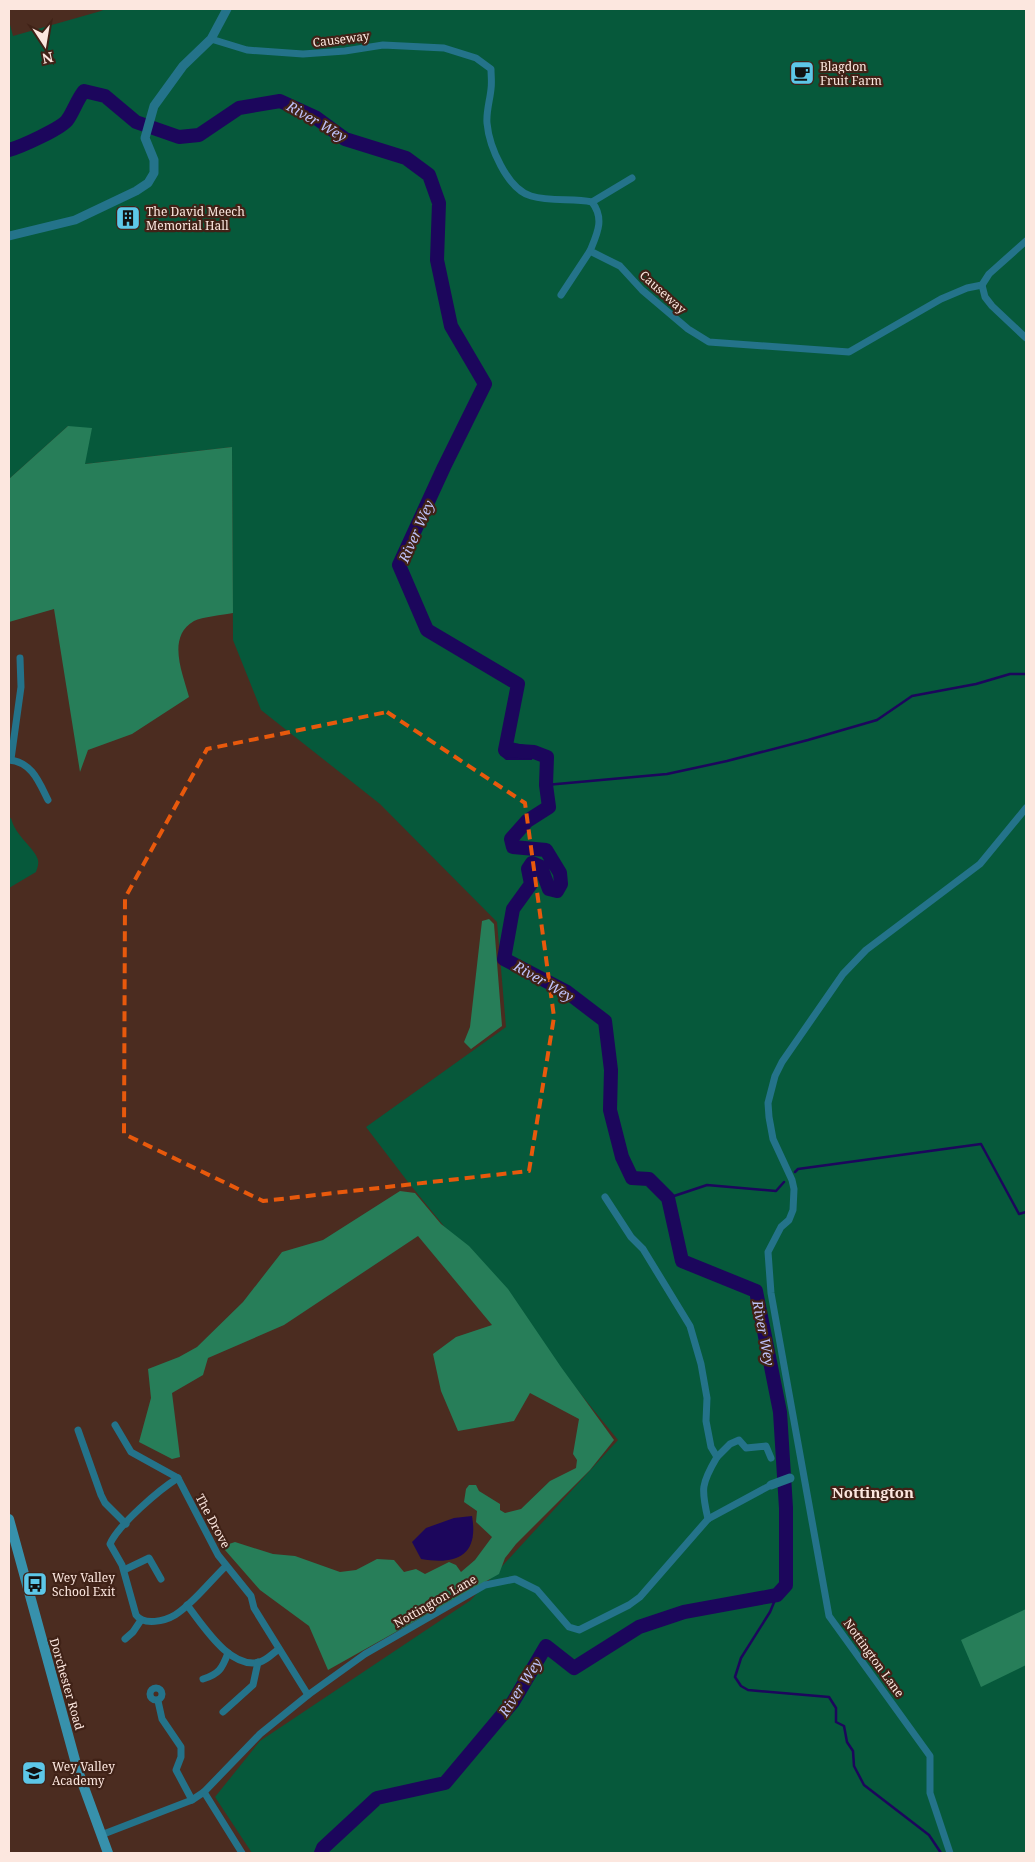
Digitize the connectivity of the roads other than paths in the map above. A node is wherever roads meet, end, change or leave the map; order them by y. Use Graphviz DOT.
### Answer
graph roads {
  1 [pos="227,9"];
  2 [pos="211,39"];
  3 [pos="632,178"];
  4 [pos="592,202"];
  5 [pos="9,236"];
  6 [pos="1026,242"];
  7 [pos="590,251"];
  8 [pos="982,285"];
  9 [pos="562,295"];
  10 [pos="1026,338"];
  11 [pos="20,658"];
  12 [pos="10,760"];
  13 [pos="48,800"];
  14 [pos="1026,808"];
  15 [pos="604,1197"];
  16 [pos="115,1425"];
  17 [pos="78,1430"];
  18 [pos="717,1457"];
  19 [pos="771,1458"];
  20 [pos="178,1478"];
  21 [pos="790,1478"];
  22 [pos="803,1479"];
  23 [pos="771,1485"];
  24 [pos="9,1519"];
  25 [pos="708,1519"];
  26 [pos="126,1524"];
  27 [pos="226,1566"];
  28 [pos="124,1570"];
  29 [pos="162,1579"];
  30 [pos="187,1605"];
  31 [pos="141,1620"];
  32 [pos="124,1640"];
  33 [pos="279,1648"];
  34 [pos="228,1653"];
  35 [pos="258,1662"];
  36 [pos="203,1679"];
  37 [pos="308,1695"];
  38 [pos="158,1700"];
  39 [pos="223,1712"];
  40 [pos="204,1792"];
  41 [pos="192,1800"];
  42 [pos="101,1835"];
  43 [pos="108,1853"];
  44 [pos="242,1853"];
  45 [pos="950,1853"];
  1 -- 2 [label="street"];
  2 -- 4 [label="street, Causeway"];
  2 -- 5 [label="street"];
  3 -- 4 [label="street"];
  4 -- 7 [label="street"];
  6 -- 8 [label="street"];
  7 -- 8 [label="street, Causeway"];
  7 -- 9 [label="street"];
  8 -- 10 [label="street"];
  11 -- 12 [label="street"];
  12 -- 13 [label="street"];
  14 -- 22 [label="street, Nottington Lane"];
  15 -- 18 [label="street"];
  16 -- 20 [label="street"];
  17 -- 26 [label="street"];
  18 -- 19 [label="street"];
  18 -- 25 [label="street"];
  20 -- 26 [label="street"];
  20 -- 27 [label="street, The Drove"];
  21 -- 22 [label="street"];
  21 -- 23 [label="street"];
  22 -- 45 [label="street, Nottington Lane"];
  23 -- 25 [label="street, Nottington Lane"];
  24 -- 42 [label="main road, Dorchester Road"];
  25 -- 37 [label="street, Nottington Lane"];
  26 -- 28 [label="street"];
  27 -- 30 [label="street"];
  27 -- 33 [label="street, The Drove"];
  28 -- 29 [label="street"];
  28 -- 31 [label="street"];
  30 -- 31 [label="street"];
  30 -- 34 [label="street"];
  31 -- 32 [label="street"];
  33 -- 35 [label="street"];
  33 -- 37 [label="street, The Drove"];
  34 -- 35 [label="street"];
  34 -- 36 [label="street"];
  35 -- 39 [label="street"];
  37 -- 40 [label="street, Nottington Lane"];
  38 -- 41 [label="street"];
  40 -- 41 [label="street, Nottington Lane"];
  40 -- 44 [label="street"];
  41 -- 42 [label="street, Nottington Lane"];
  42 -- 43 [label="main road, Dorchester Road"];
}
